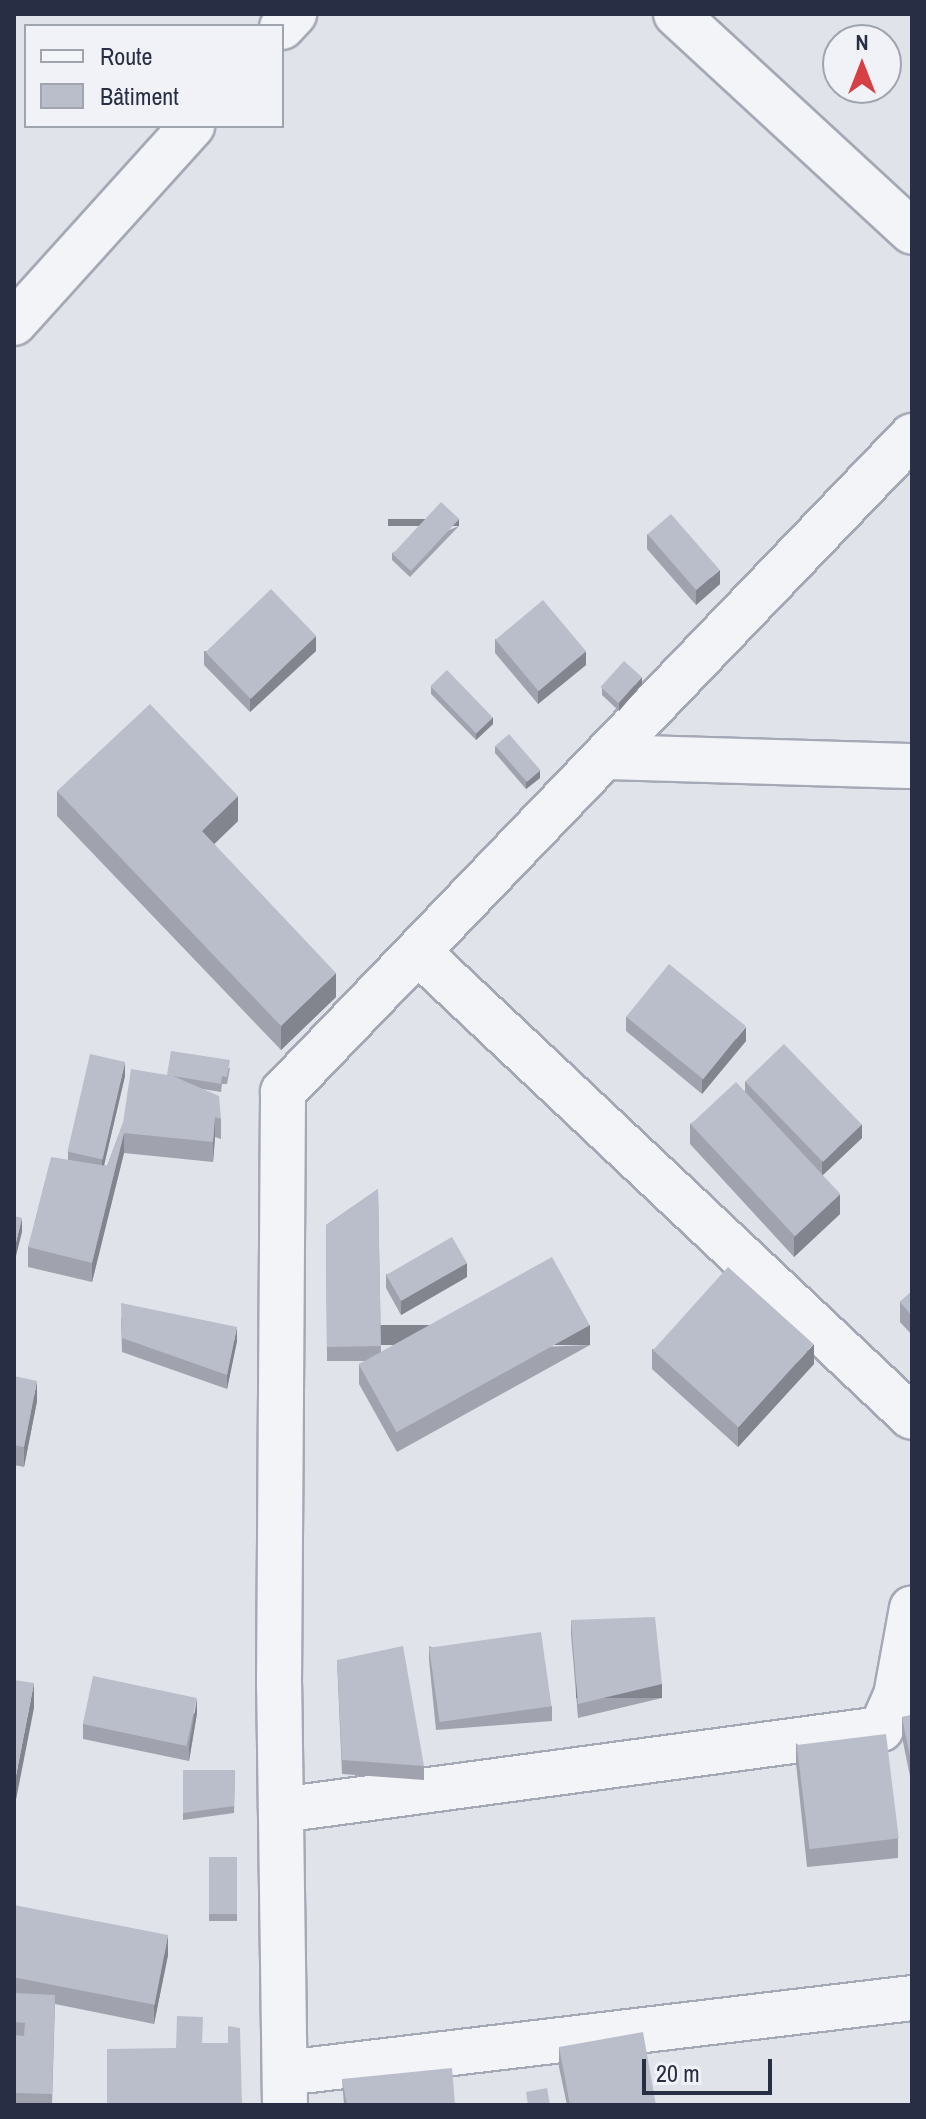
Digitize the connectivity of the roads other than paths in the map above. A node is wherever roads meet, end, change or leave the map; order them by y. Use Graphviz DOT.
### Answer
graph roads {
  1 [pos="676,14"];
  2 [pos="190,128"];
  3 [pos="912,232"];
  4 [pos="14,323"];
  5 [pos="912,436"];
  6 [pos="605,757"];
  7 [pos="912,766"];
  8 [pos="418,952"];
  9 [pos="912,1417"];
  10 [pos="912,1608"];
  11 [pos="281,1810"];
  12 [pos="912,1998"];
  13 [pos="285,2089"];
  1 -- 3 [label="street"];
  2 -- 4 [label="street"];
  5 -- 6 [label="street"];
  6 -- 7 [label="street"];
  6 -- 8 [label="street"];
  8 -- 9 [label="street"];
  8 -- 11 [label="street"];
  10 -- 11 [label="street"];
  11 -- 13 [label="street"];
  12 -- 13 [label="street"];
}
